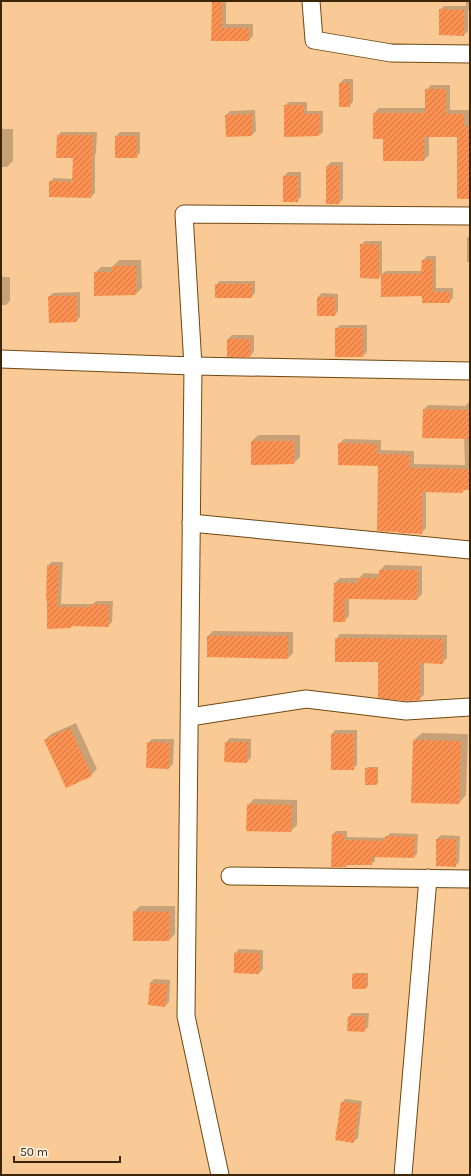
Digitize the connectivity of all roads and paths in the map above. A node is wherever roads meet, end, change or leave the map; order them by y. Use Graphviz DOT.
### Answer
graph roads {
  1 [pos="311,1"];
  2 [pos="470,54"];
  3 [pos="470,216"];
  4 [pos="1,359"];
  5 [pos="193,366"];
  6 [pos="470,371"];
  7 [pos="191,523"];
  8 [pos="470,550"];
  9 [pos="470,707"];
  10 [pos="190,718"];
  11 [pos="230,876"];
  12 [pos="428,878"];
  13 [pos="470,879"];
  14 [pos="220,1175"];
  15 [pos="403,1175"];
  1 -- 2 [label="street"];
  3 -- 5 [label="street"];
  4 -- 5 [label="street"];
  5 -- 6 [label="street"];
  5 -- 7 [label="street"];
  7 -- 8 [label="street"];
  7 -- 10 [label="street"];
  9 -- 10 [label="street"];
  10 -- 14 [label="street"];
  11 -- 12 [label="street"];
  12 -- 13 [label="street"];
  12 -- 15 [label="street"];
}
